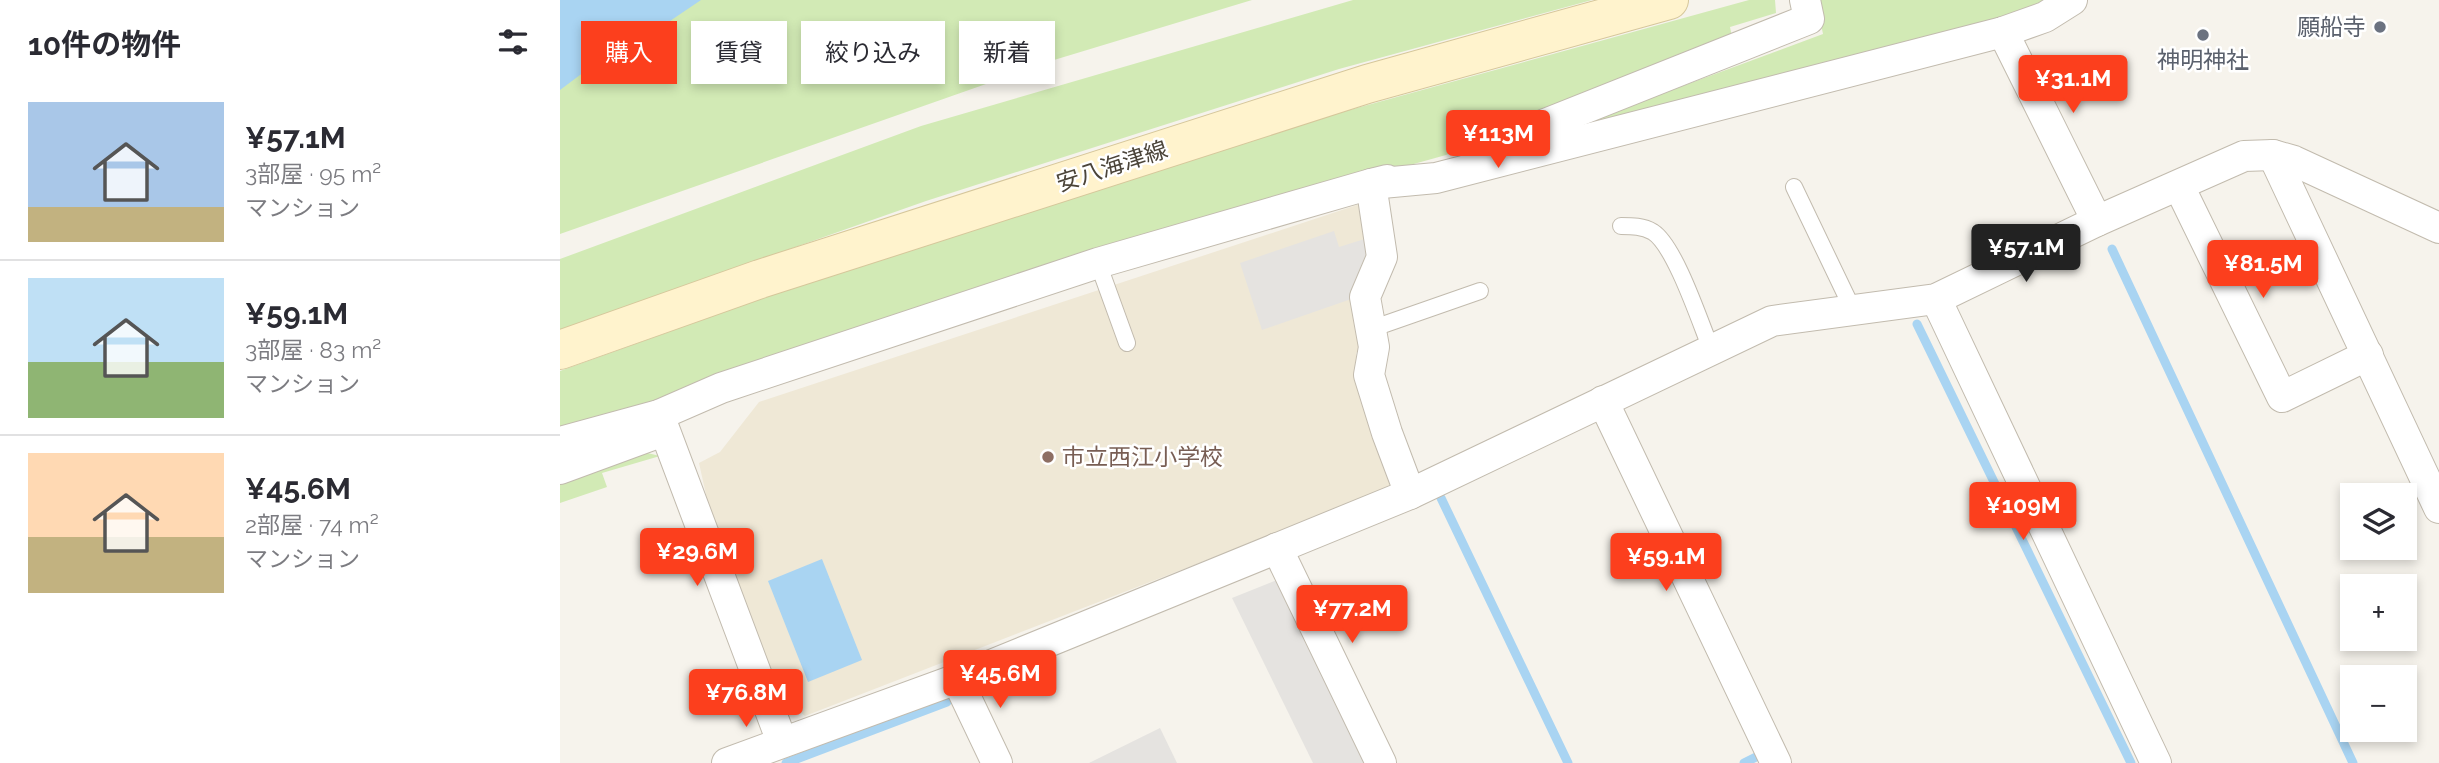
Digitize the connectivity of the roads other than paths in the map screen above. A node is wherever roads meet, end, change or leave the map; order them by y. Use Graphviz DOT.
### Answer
graph roads {
  1 [pos="1669,0"];
  2 [pos="1805,0"];
  3 [pos="2071,0"];
  4 [pos="2003,32"];
  5 [pos="2273,155"];
  6 [pos="1371,184"];
  7 [pos="2179,186"];
  8 [pos="1794,187"];
  9 [pos="2097,220"];
  10 [pos="1621,226"];
  11 [pos="2439,228"];
  12 [pos="1098,262"];
  13 [pos="1480,291"];
  14 [pos="1936,299"];
  15 [pos="1853,310"];
  16 [pos="1371,329"];
  17 [pos="1126,343"];
  18 [pos="1711,349"];
  19 [pos="560,350"];
  20 [pos="2368,355"];
  21 [pos="1603,401"];
  22 [pos="662,423"];
  23 [pos="560,442"];
  24 [pos="560,469"];
  25 [pos="1410,494"];
  26 [pos="2439,508"];
  27 [pos="1278,548"];
  28 [pos="957,679"];
  29 [pos="782,742"];
  30 [pos="727,763"];
  31 [pos="997,763"];
  32 [pos="1381,763"];
  33 [pos="1776,763"];
  34 [pos="2156,763"];
  1 -- 19 [label="main road, 安八海津線"];
  2 -- 6 [label="street"];
  3 -- 4 [label="street"];
  4 -- 6 [label="street"];
  4 -- 9 [label="street"];
  5 -- 7 [label="street"];
  5 -- 11 [label="street"];
  5 -- 20 [label="street"];
  6 -- 12 [label="street"];
  6 -- 16 [label="street"];
  7 -- 9 [label="street"];
  7 -- 20 [label="street"];
  8 -- 15 [label="lane"];
  9 -- 14 [label="street"];
  10 -- 18 [label="lane"];
  12 -- 17 [label="lane"];
  12 -- 22 [label="street"];
  13 -- 16 [label="lane"];
  14 -- 15 [label="street"];
  14 -- 34 [label="street"];
  15 -- 18 [label="street"];
  16 -- 25 [label="street"];
  18 -- 21 [label="street"];
  20 -- 26 [label="street"];
  21 -- 25 [label="street"];
  21 -- 33 [label="street"];
  22 -- 23 [label="street"];
  22 -- 24 [label="street"];
  22 -- 29 [label="street"];
  25 -- 27 [label="street"];
  27 -- 28 [label="street"];
  27 -- 32 [label="street"];
  28 -- 29 [label="street"];
  28 -- 31 [label="street"];
  29 -- 30 [label="street"];
}
